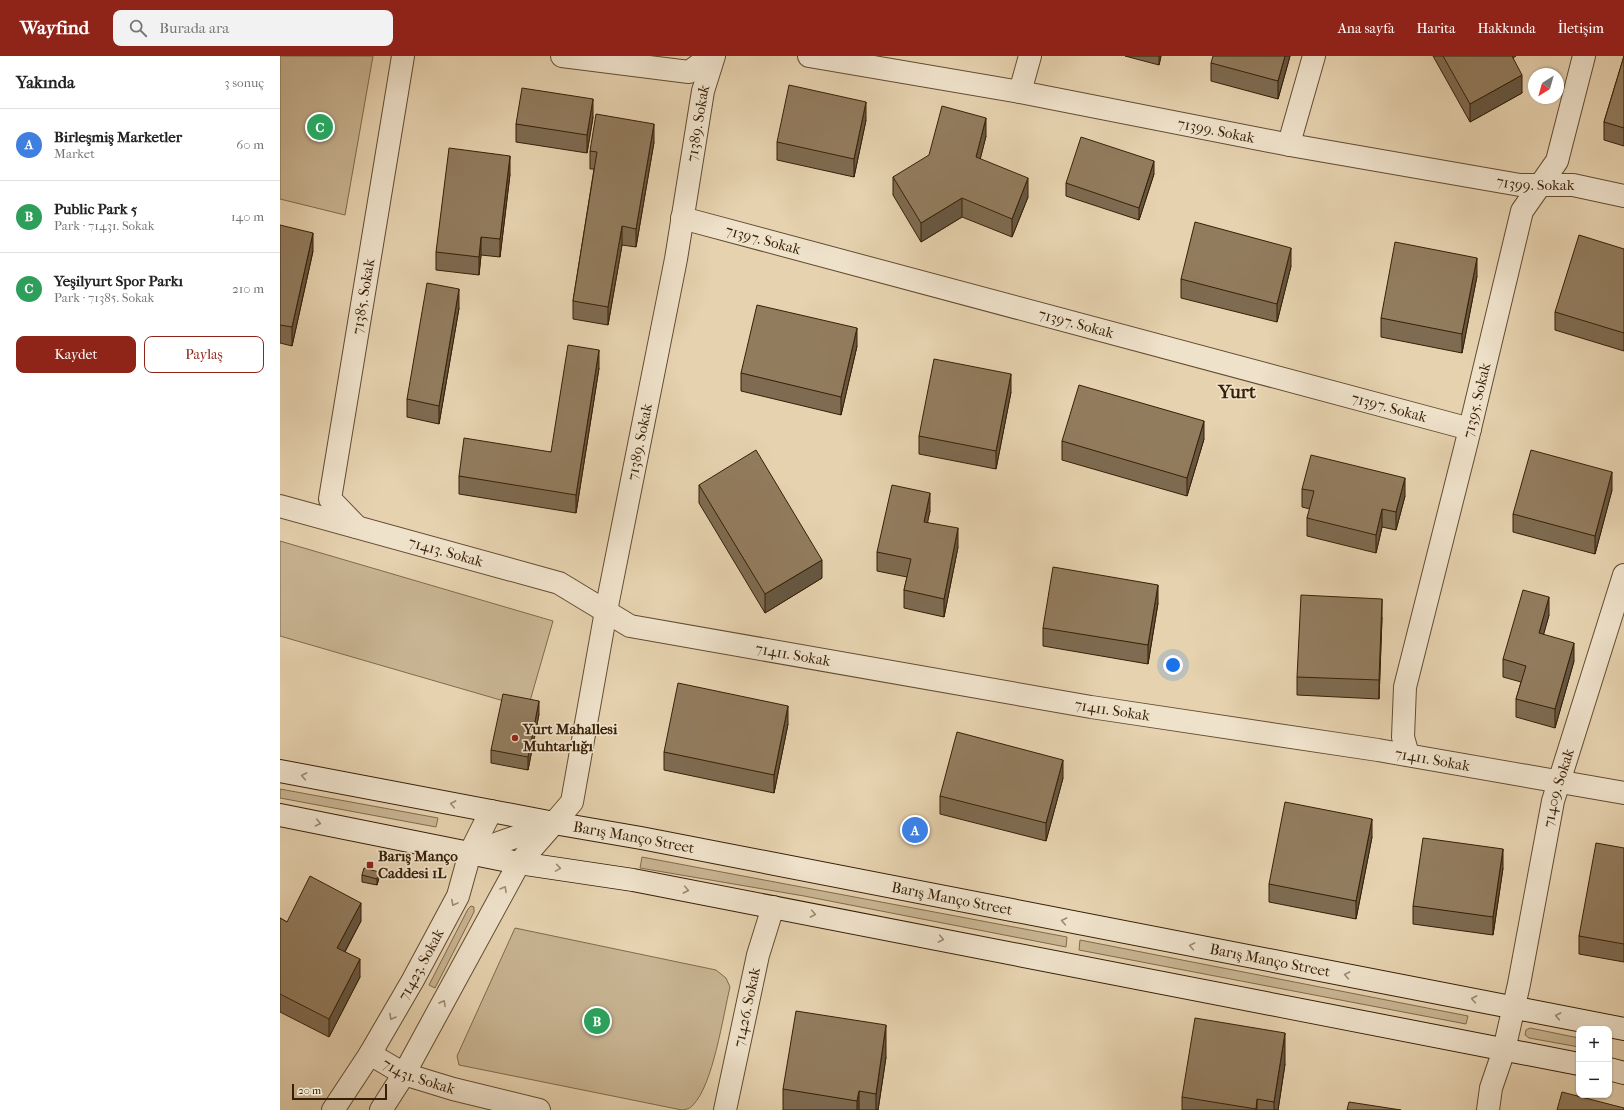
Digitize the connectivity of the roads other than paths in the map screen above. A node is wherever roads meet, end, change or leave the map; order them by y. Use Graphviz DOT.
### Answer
graph roads {
  1 [pos="404,56"];
  2 [pos="562,56"];
  3 [pos="711,56"];
  4 [pos="714,56"];
  5 [pos="809,56"];
  6 [pos="1030,56"];
  7 [pos="1314,56"];
  8 [pos="1584,56"];
  9 [pos="1020,92"];
  10 [pos="1290,145"];
  11 [pos="1540,185"];
  12 [pos="1624,196"];
  13 [pos="682,218"];
  14 [pos="1470,429"];
  15 [pos="280,506"];
  16 [pos="357,527"];
  17 [pos="1624,575"];
  18 [pos="606,611"];
  19 [pos="1408,755"];
  20 [pos="280,771"];
  21 [pos="1559,782"];
  22 [pos="1624,793"];
  23 [pos="491,811"];
  24 [pos="280,815"];
  25 [pos="554,823"];
  26 [pos="506,840"];
  27 [pos="470,853"];
  28 [pos="519,862"];
  29 [pos="773,907"];
  30 [pos="1513,1007"];
  31 [pos="1624,1029"];
  32 [pos="1504,1050"];
  33 [pos="370,1054"];
  34 [pos="1576,1063"];
  35 [pos="1612,1070"];
  36 [pos="1624,1072"];
  37 [pos="404,1074"];
  38 [pos="333,1110"];
  39 [pos="382,1110"];
  40 [pos="539,1110"];
  41 [pos="725,1110"];
  42 [pos="1488,1110"];
  1 -- 16 [label="street, 71385. Sokak"];
  2 -- 3 [label="street"];
  4 -- 13 [label="street, 71389. Sokak"];
  5 -- 9 [label="street, 71399. Sokak"];
  6 -- 9 [label="street"];
  7 -- 10 [label="street"];
  8 -- 11 [label="street, 71395. Sokak"];
  9 -- 10 [label="street, 71399. Sokak"];
  10 -- 11 [label="street, 71399. Sokak"];
  11 -- 12 [label="street, 71399. Sokak"];
  11 -- 14 [label="street, 71395. Sokak"];
  13 -- 14 [label="street, 71397. Sokak"];
  13 -- 18 [label="street, 71389. Sokak"];
  14 -- 19 [label="street, 71395. Sokak"];
  15 -- 16 [label="street, 71413. Sokak"];
  16 -- 18 [label="street, 71413. Sokak"];
  17 -- 21 [label="street, 71409. Sokak"];
  18 -- 19 [label="street, 71411. Sokak"];
  18 -- 25 [label="street, 71389. Sokak"];
  19 -- 21 [label="street, 71411. Sokak"];
  23 -- 20 [label="street, Barış Manço Street, one-way"];
  21 -- 22 [label="street, 71411. Sokak"];
  21 -- 30 [label="street, 71409. Sokak"];
  23 -- 25 [label="street, Barış Manço Street"];
  23 -- 26 [label="street"];
  23 -- 27 [label="street, 71423. Sokak"];
  24 -- 27 [label="street, one-way"];
  25 -- 26 [label="street"];
  25 -- 28 [label="street"];
  30 -- 25 [label="street, Barış Manço Street, one-way"];
  26 -- 27 [label="street"];
  26 -- 28 [label="street"];
  27 -- 28 [label="street"];
  27 -- 33 [label="street, 71423. Sokak, one-way"];
  28 -- 29 [label="street, one-way"];
  37 -- 28 [label="street, one-way"];
  29 -- 32 [label="street, one-way"];
  29 -- 41 [label="street, 71426. Sokak"];
  31 -- 30 [label="street, Barış Manço Street, one-way"];
  30 -- 32 [label="street, 71409. Sokak"];
  32 -- 34 [label="street"];
  32 -- 42 [label="street, 71409. Sokak"];
  33 -- 37 [label="street, 71431. Sokak"];
  33 -- 38 [label="street, 71423. Sokak"];
  35 -- 36 [label="street"];
  37 -- 39 [label="street"];
  37 -- 40 [label="street, 71431. Sokak"];
}
